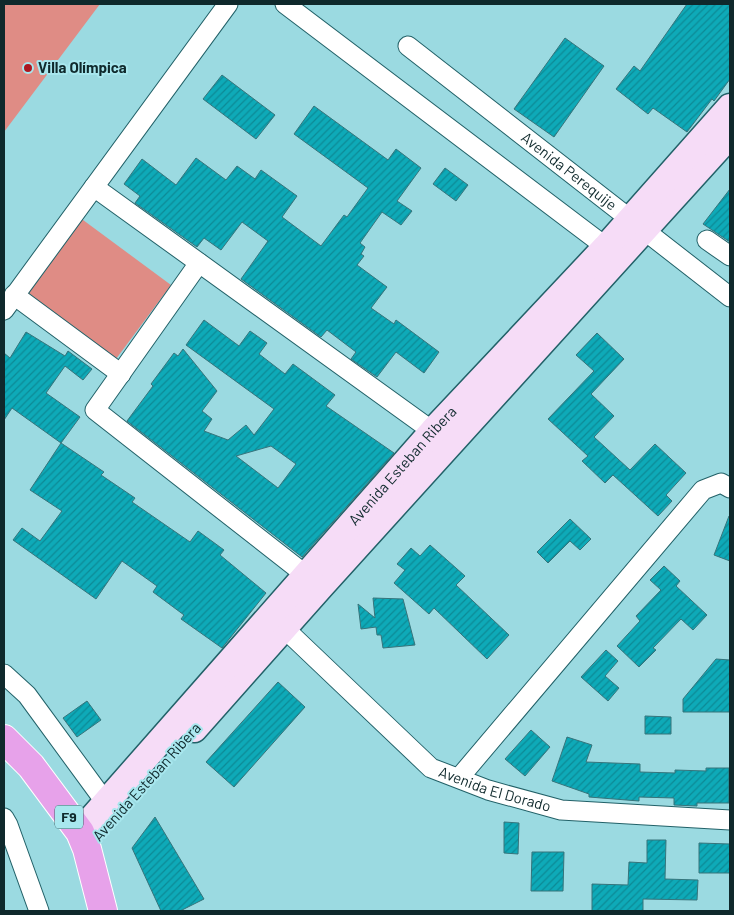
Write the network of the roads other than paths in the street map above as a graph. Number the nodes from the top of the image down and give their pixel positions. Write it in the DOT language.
graph roads {
  1 [pos="228,4"];
  2 [pos="285,4"];
  3 [pos="408,46"];
  4 [pos="730,107"];
  5 [pos="730,136"];
  6 [pos="94,187"];
  7 [pos="638,224"];
  8 [pos="707,240"];
  9 [pos="606,247"];
  10 [pos="730,256"];
  11 [pos="199,263"];
  12 [pos="730,297"];
  13 [pos="9,303"];
  14 [pos="121,374"];
  15 [pos="441,438"];
  16 [pos="730,488"];
  17 [pos="314,581"];
  18 [pos="285,628"];
  19 [pos="4,674"];
  20 [pos="4,739"];
  21 [pos="459,778"];
  22 [pos="106,803"];
  23 [pos="4,818"];
  24 [pos="730,820"];
  25 [pos="84,840"];
  26 [pos="39,911"];
  27 [pos="103,911"];
  1 -- 6 [label="street"];
  2 -- 9 [label="street"];
  3 -- 7 [label="street, Avenida Perequije"];
  4 -- 7 [label="main road, Avenida Esteban Ribera"];
  5 -- 7 [label="main road, Avenida Esteban Ribera"];
  6 -- 11 [label="street"];
  6 -- 13 [label="street"];
  7 -- 9 [label="main road, Avenida Esteban Ribera"];
  7 -- 12 [label="street, Avenida Perequije"];
  7 -- 15 [label="main road, Avenida Esteban Ribera"];
  8 -- 10 [label="street"];
  9 -- 15 [label="main road, Avenida Esteban Ribera"];
  11 -- 14 [label="street"];
  11 -- 15 [label="street"];
  13 -- 14 [label="street"];
  14 -- 17 [label="street"];
  15 -- 17 [label="main road, Avenida Esteban Ribera"];
  16 -- 21 [label="street"];
  17 -- 18 [label="main road, Avenida Esteban Ribera"];
  17 -- 22 [label="main road, Avenida Esteban Ribera"];
  18 -- 21 [label="street, Avenida El Dorado"];
  18 -- 25 [label="main road, Avenida Esteban Ribera"];
  19 -- 22 [label="street"];
  20 -- 25 [label="highway, F9"];
  21 -- 24 [label="street, Avenida El Dorado"];
  22 -- 25 [label="main road, Avenida Esteban Ribera"];
  23 -- 26 [label="street"];
  25 -- 27 [label="highway, F9"];
}
